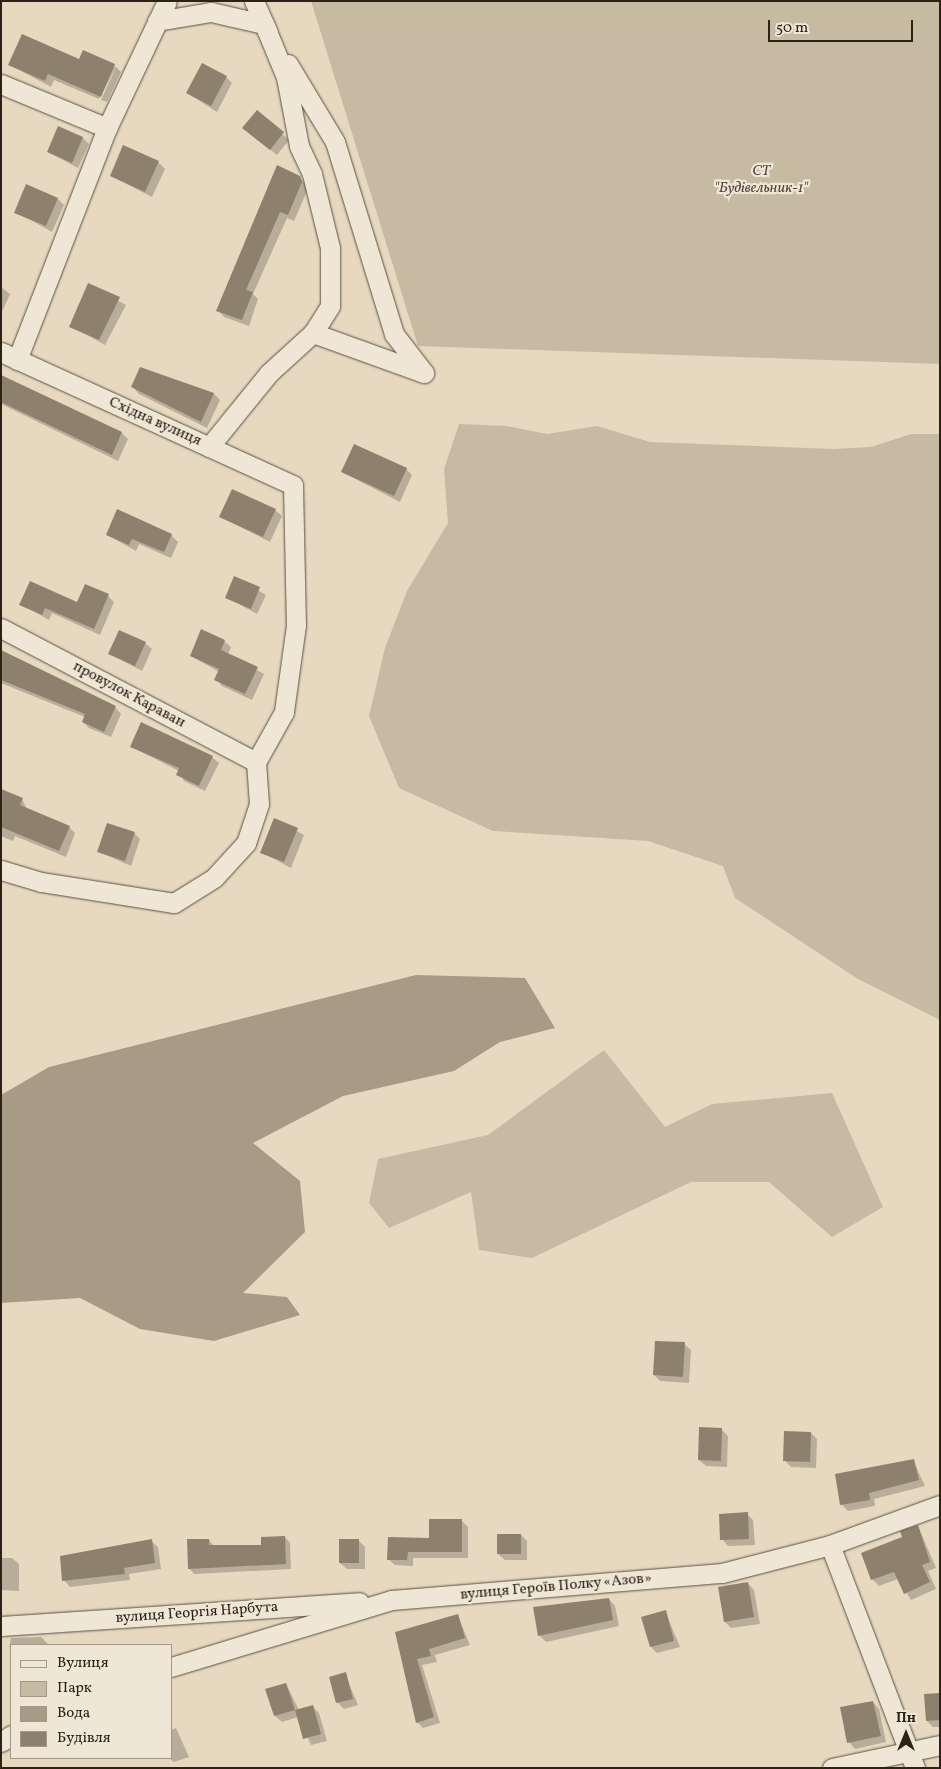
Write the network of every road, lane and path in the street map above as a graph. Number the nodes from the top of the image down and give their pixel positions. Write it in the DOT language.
graph roads {
  1 [pos="166,1"];
  2 [pos="254,1"];
  3 [pos="157,21"];
  4 [pos="264,24"];
  5 [pos="1,84"];
  6 [pos="107,128"];
  7 [pos="313,334"];
  8 [pos="9,356"];
  9 [pos="209,447"];
  10 [pos="1,628"];
  11 [pos="256,762"];
  12 [pos="1,870"];
  13 [pos="940,1505"];
  14 [pos="830,1545"];
  15 [pos="392,1600"];
  16 [pos="1,1626"];
  17 [pos="172,1667"];
  18 [pos="940,1745"];
  19 [pos="909,1750"];
  20 [pos="832,1768"];
  21 [pos="915,1768"];
  1 -- 3 [label="street, Східна вулиця"];
  2 -- 4 [label="street"];
  3 -- 4 [label="street"];
  3 -- 6 [label="street, Східна вулиця"];
  4 -- 7 [label="street"];
  4 -- 7 [label="street"];
  5 -- 6 [label="street"];
  6 -- 8 [label="street, Східна вулиця"];
  7 -- 9 [label="street"];
  8 -- 9 [label="street, Східна вулиця"];
  9 -- 11 [label="street, Східна вулиця"];
  10 -- 11 [label="street, провулок Караван"];
  11 -- 12 [label="street"];
  13 -- 14 [label="street, вулиця Героїв Полку «Азов»"];
  14 -- 15 [label="street, вулиця Героїв Полку «Азов»"];
  14 -- 19 [label="street"];
  15 -- 16 [label="street, вулиця Георгія Нарбута"];
  15 -- 17 [label="street, вулиця Героїв Полку «Азов»"];
  18 -- 19 [label="street"];
  19 -- 20 [label="street"];
  19 -- 21 [label="street"];
}
